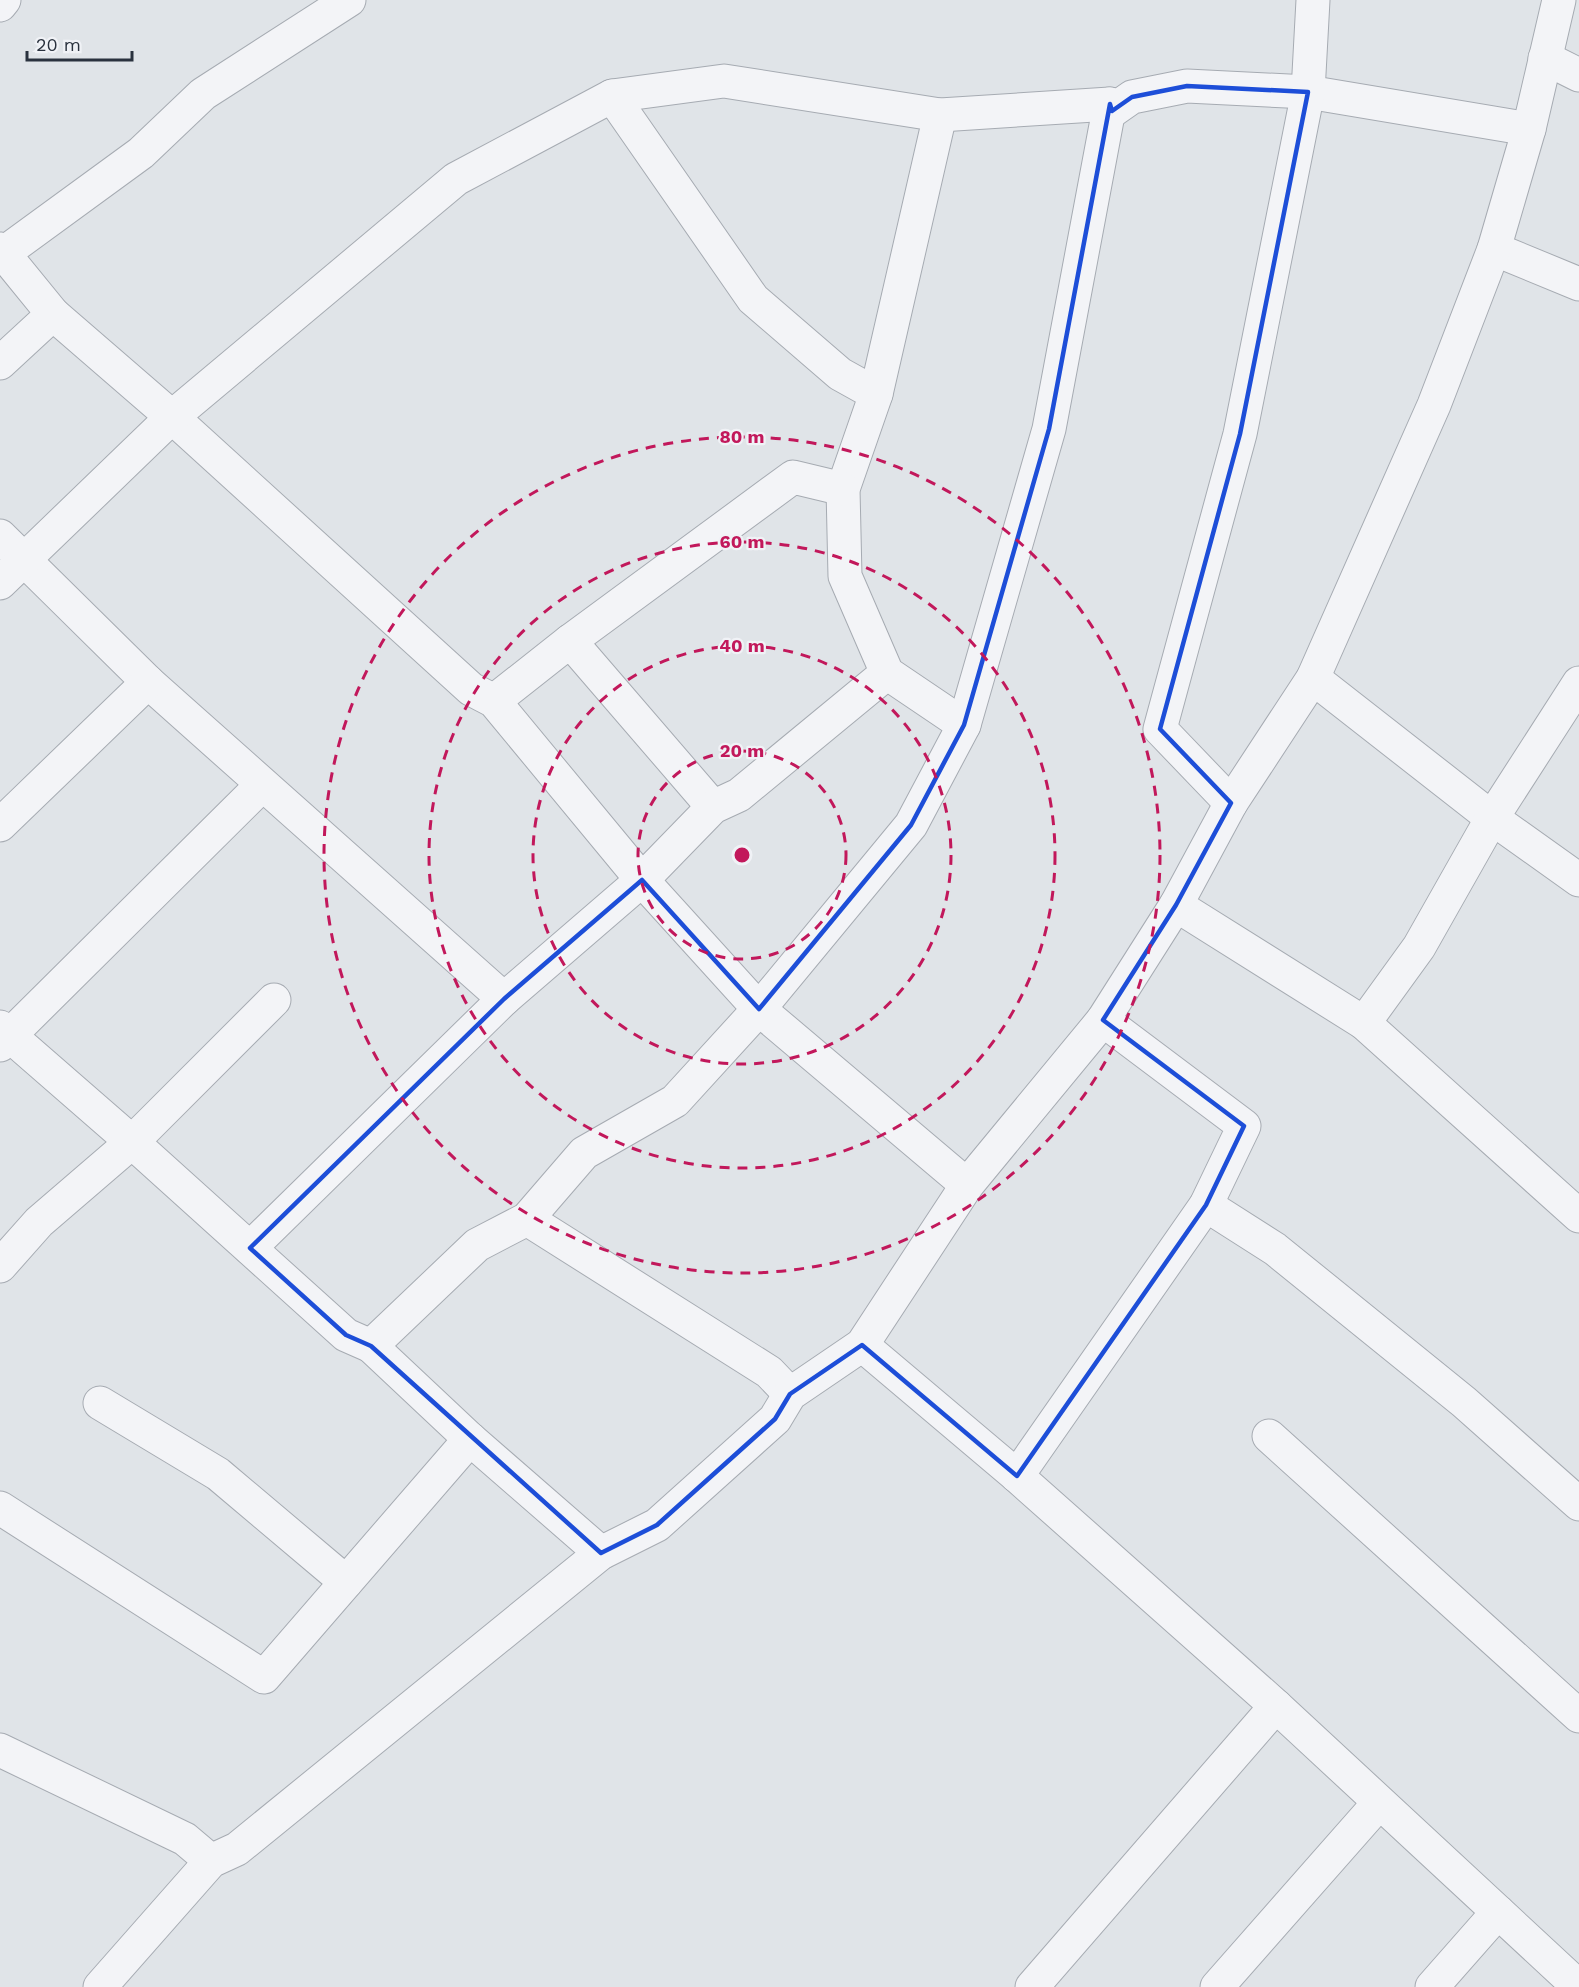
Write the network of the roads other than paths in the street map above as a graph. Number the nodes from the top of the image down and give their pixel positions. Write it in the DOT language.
graph roads {
  1 [pos="4,0"];
  2 [pos="349,0"];
  3 [pos="1313,0"];
  4 [pos="1559,0"];
  5 [pos="0,5"];
  6 [pos="1545,58"];
  7 [pos="1579,75"];
  8 [pos="1308,92"];
  9 [pos="612,96"];
  10 [pos="1110,104"];
  11 [pos="940,115"];
  12 [pos="1529,129"];
  13 [pos="1494,249"];
  14 [pos="2,252"];
  15 [pos="1579,284"];
  16 [pos="53,314"];
  17 [pos="0,363"];
  18 [pos="876,394"];
  19 [pos="172,417"];
  20 [pos="843,489"];
  21 [pos="0,536"];
  22 [pos="25,560"];
  23 [pos="0,583"];
  24 [pos="570,641"];
  25 [pos="887,673"];
  26 [pos="1313,678"];
  27 [pos="148,682"];
  28 [pos="1579,683"];
  29 [pos="494,701"];
  30 [pos="964,725"];
  31 [pos="262,785"];
  32 [pos="1231,803"];
  33 [pos="713,807"];
  34 [pos="1492,818"];
  35 [pos="0,825"];
  36 [pos="642,880"];
  37 [pos="1579,880"];
  38 [pos="1176,905"];
  39 [pos="504,999"];
  40 [pos="274,1000"];
  41 [pos="759,1009"];
  42 [pos="1103,1020"];
  43 [pos="1364,1023"];
  44 [pos="3,1036"];
  45 [pos="132,1142"];
  46 [pos="967,1185"];
  47 [pos="1206,1205"];
  48 [pos="1579,1216"];
  49 [pos="527,1219"];
  50 [pos="250,1248"];
  51 [pos="0,1266"];
  52 [pos="862,1345"];
  53 [pos="371,1346"];
  54 [pos="790,1394"];
  55 [pos="100,1403"];
  56 [pos="1269,1436"];
  57 [pos="470,1439"];
  58 [pos="1017,1476"];
  59 [pos="1579,1504"];
  60 [pos="0,1508"];
  61 [pos="601,1553"];
  62 [pos="346,1582"];
  63 [pos="1276,1706"];
  64 [pos="1579,1716"];
  65 [pos="0,1750"];
  66 [pos="1379,1803"];
  67 [pos="211,1862"];
  68 [pos="1498,1912"];
  69 [pos="1576,1978"];
  70 [pos="112,1983"];
  71 [pos="1032,1987"];
  72 [pos="1217,1987"];
  73 [pos="1432,1987"];
  1 -- 5 [label="street"];
  2 -- 14 [label="street"];
  3 -- 8 [label="street"];
  4 -- 6 [label="street"];
  6 -- 7 [label="street"];
  6 -- 12 [label="street"];
  8 -- 10 [label="street"];
  8 -- 12 [label="street"];
  8 -- 32 [label="street"];
  9 -- 11 [label="street"];
  9 -- 18 [label="street"];
  9 -- 19 [label="street"];
  10 -- 11 [label="street"];
  10 -- 30 [label="street"];
  11 -- 18 [label="street"];
  12 -- 13 [label="street"];
  13 -- 15 [label="street"];
  13 -- 26 [label="street"];
  14 -- 16 [label="street"];
  16 -- 17 [label="street"];
  16 -- 19 [label="street"];
  18 -- 20 [label="street"];
  19 -- 22 [label="street"];
  19 -- 29 [label="street"];
  20 -- 24 [label="street"];
  20 -- 25 [label="street"];
  21 -- 22 [label="street"];
  22 -- 23 [label="street"];
  22 -- 27 [label="street"];
  24 -- 29 [label="street"];
  24 -- 33 [label="street"];
  25 -- 30 [label="street"];
  25 -- 33 [label="street"];
  26 -- 32 [label="street"];
  26 -- 34 [label="street"];
  27 -- 31 [label="street"];
  27 -- 35 [label="street"];
  28 -- 34 [label="street"];
  29 -- 36 [label="street"];
  30 -- 41 [label="street"];
  31 -- 39 [label="street"];
  31 -- 44 [label="street"];
  32 -- 38 [label="street"];
  33 -- 36 [label="street"];
  34 -- 37 [label="street"];
  34 -- 43 [label="street"];
  36 -- 39 [label="street"];
  36 -- 41 [label="street"];
  38 -- 42 [label="street"];
  38 -- 43 [label="street"];
  39 -- 50 [label="street"];
  40 -- 45 [label="street"];
  41 -- 46 [label="street"];
  41 -- 49 [label="street"];
  42 -- 46 [label="street"];
  42 -- 47 [label="street"];
  43 -- 48 [label="street"];
  44 -- 45 [label="street"];
  45 -- 50 [label="street"];
  45 -- 51 [label="street"];
  46 -- 52 [label="street"];
  47 -- 58 [label="street"];
  47 -- 59 [label="street"];
  49 -- 53 [label="street"];
  49 -- 54 [label="street"];
  50 -- 53 [label="street"];
  52 -- 54 [label="street"];
  52 -- 58 [label="street"];
  53 -- 57 [label="street"];
  54 -- 61 [label="street"];
  55 -- 62 [label="street"];
  56 -- 64 [label="street"];
  57 -- 61 [label="street"];
  57 -- 62 [label="street"];
  58 -- 63 [label="street"];
  60 -- 62 [label="street"];
  61 -- 67 [label="street"];
  63 -- 66 [label="street"];
  63 -- 71 [label="street"];
  65 -- 67 [label="street"];
  66 -- 68 [label="street"];
  66 -- 72 [label="street"];
  67 -- 70 [label="street"];
  68 -- 69 [label="street"];
  68 -- 73 [label="street"];
}
